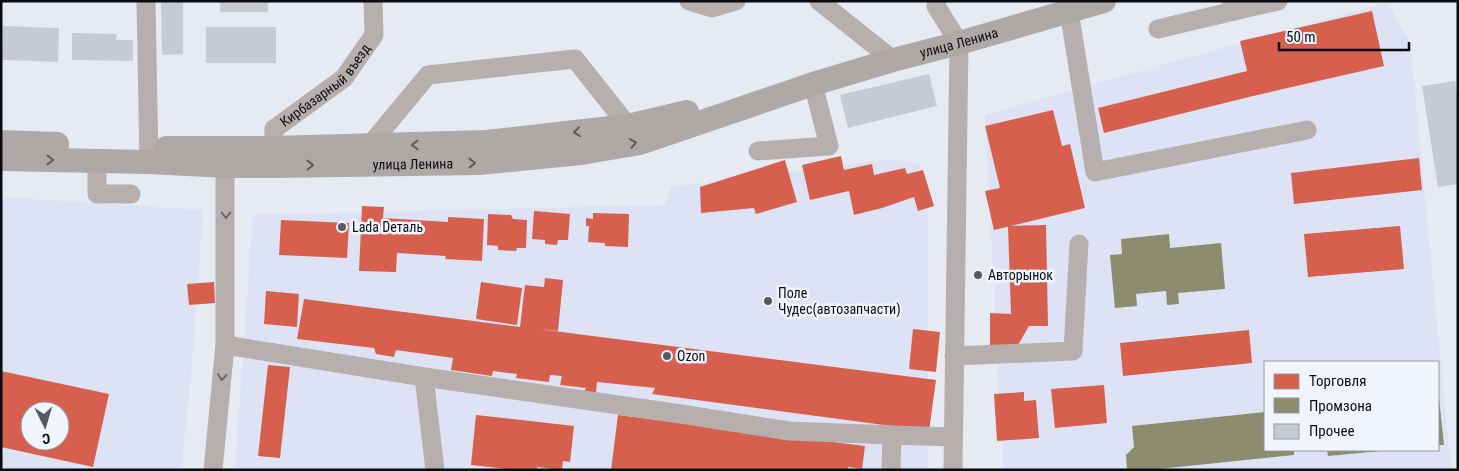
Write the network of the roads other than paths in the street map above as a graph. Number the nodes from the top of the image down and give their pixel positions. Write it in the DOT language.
graph roads {
  1 [pos="146,1"];
  2 [pos="373,1"];
  3 [pos="689,1"];
  4 [pos="736,1"];
  5 [pos="819,1"];
  6 [pos="937,1"];
  7 [pos="1104,1"];
  8 [pos="1278,1"];
  9 [pos="1233,6"];
  10 [pos="1069,11"];
  11 [pos="1158,28"];
  12 [pos="959,43"];
  13 [pos="893,60"];
  14 [pos="813,84"];
  15 [pos="628,126"];
  16 [pos="1307,130"];
  17 [pos="1,142"];
  18 [pos="370,146"];
  19 [pos="758,151"];
  20 [pos="149,155"];
  21 [pos="273,156"];
  22 [pos="225,157"];
  23 [pos="1,159"];
  24 [pos="98,161"];
  25 [pos="131,194"];
  26 [pos="1079,244"];
  27 [pos="226,346"];
  28 [pos="954,356"];
  29 [pos="424,377"];
  30 [pos="892,435"];
  31 [pos="952,437"];
  32 [pos="213,470"];
  33 [pos="435,470"];
  34 [pos="891,470"];
  35 [pos="953,470"];
  1 -- 20 [label="street"];
  2 -- 21 [label="street, Кирбазарный въезд"];
  3 -- 4 [label="street"];
  5 -- 13 [label="street"];
  6 -- 12 [label="street"];
  7 -- 10 [label="main road, улица Ленина"];
  8 -- 9 [label="street"];
  9 -- 11 [label="street"];
  10 -- 12 [label="main road, улица Ленина"];
  10 -- 16 [label="street"];
  12 -- 13 [label="main road, улица Ленина"];
  12 -- 28 [label="street"];
  13 -- 14 [label="main road, улица Ленина"];
  14 -- 15 [label="main road, улица Ленина"];
  14 -- 19 [label="street"];
  21 -- 14 [label="main road, улица Ленина, one-way"];
  15 -- 18 [label="main road, улица Ленина, one-way"];
  15 -- 18 [label="street"];
  17 -- 20 [label="main road, улица Ленина"];
  18 -- 21 [label="main road, улица Ленина"];
  20 -- 22 [label="main road, улица Ленина"];
  20 -- 24 [label="main road, улица Ленина"];
  21 -- 22 [label="main road, улица Ленина"];
  22 -- 27 [label="street, one-way"];
  23 -- 24 [label="main road, улица Ленина, one-way"];
  24 -- 25 [label="street"];
  26 -- 28 [label="street"];
  27 -- 29 [label="street"];
  27 -- 32 [label="street, one-way"];
  28 -- 31 [label="street"];
  29 -- 30 [label="street"];
  29 -- 33 [label="street"];
  30 -- 31 [label="street"];
  30 -- 34 [label="street"];
  31 -- 35 [label="street"];
}
